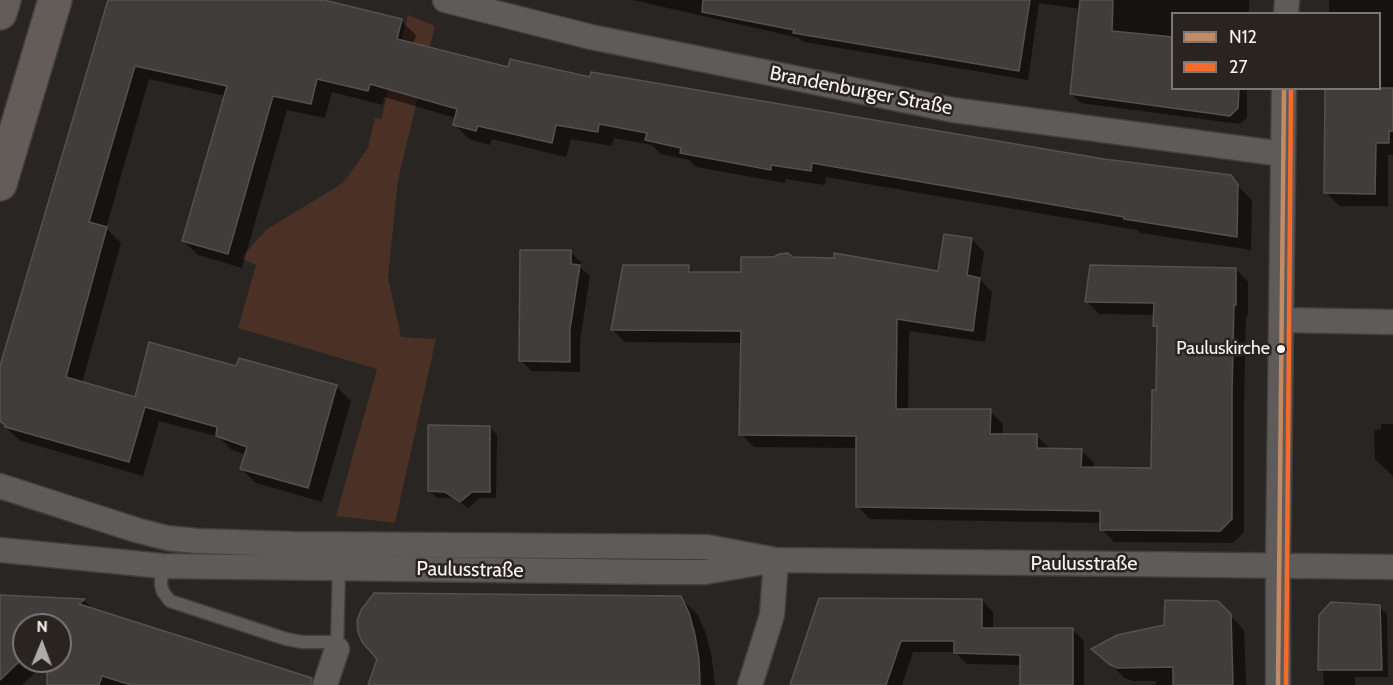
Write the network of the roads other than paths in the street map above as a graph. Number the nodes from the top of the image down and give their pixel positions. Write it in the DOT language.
graph roads {
  1 [pos="4,0"];
  2 [pos="55,0"];
  3 [pos="445,0"];
  4 [pos="0,13"];
  5 [pos="1284,90"];
  6 [pos="1283,154"];
  7 [pos="0,184"];
  8 [pos="1281,320"];
  9 [pos="1393,322"];
  10 [pos="0,486"];
  11 [pos="167,538"];
  12 [pos="0,550"];
  13 [pos="776,560"];
  14 [pos="1278,565"];
  15 [pos="162,566"];
  16 [pos="1393,567"];
  17 [pos="339,568"];
  18 [pos="337,646"];
  19 [pos="325,685"];
  20 [pos="750,685"];
  21 [pos="1278,685"];
  1 -- 4 [label="street"];
  2 -- 7 [label="street"];
  3 -- 6 [label="street, Brandenburger Straße"];
  5 -- 6 [label="street"];
  6 -- 8 [label="street"];
  8 -- 9 [label="street"];
  8 -- 14 [label="street"];
  10 -- 11 [label="street, Paulusstraße"];
  11 -- 13 [label="street, Paulusstraße"];
  11 -- 15 [label="street"];
  12 -- 15 [label="street, Paulusstraße"];
  13 -- 14 [label="street, Paulusstraße"];
  13 -- 17 [label="street, Paulusstraße"];
  13 -- 20 [label="street"];
  14 -- 16 [label="street, Paulusstraße"];
  14 -- 21 [label="street"];
  15 -- 17 [label="street, Paulusstraße"];
  15 -- 18 [label="lane"];
  17 -- 18 [label="lane"];
  18 -- 19 [label="street"];
}
